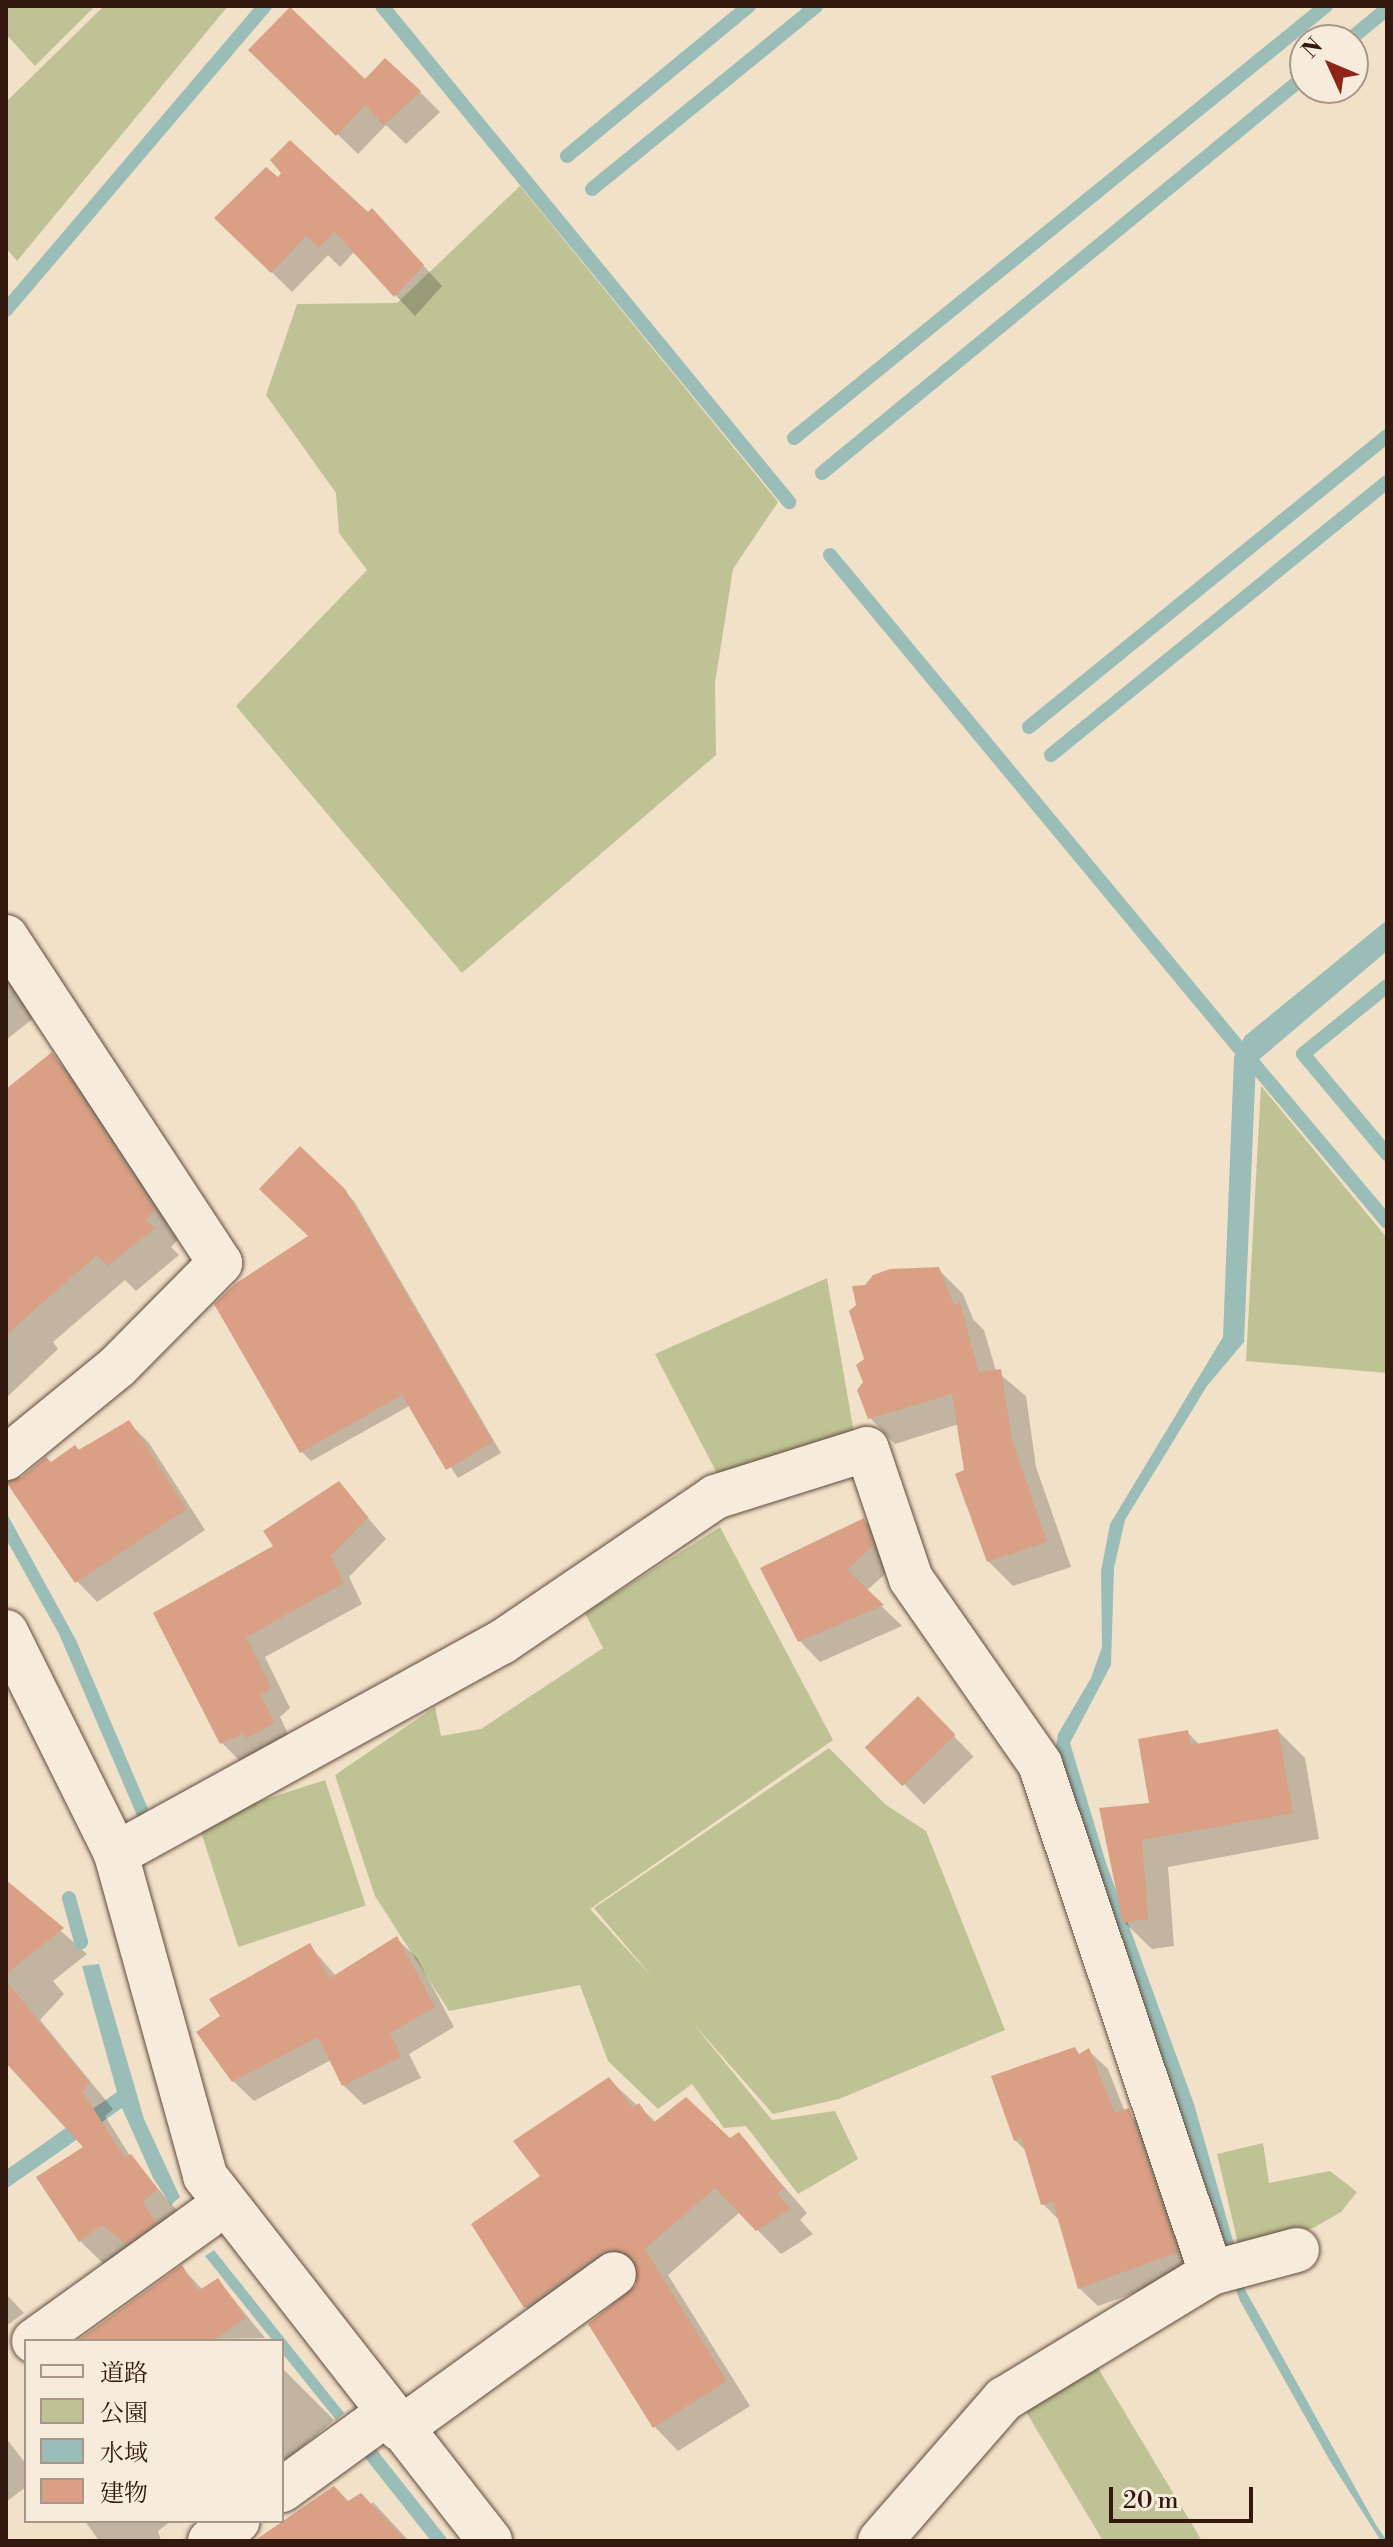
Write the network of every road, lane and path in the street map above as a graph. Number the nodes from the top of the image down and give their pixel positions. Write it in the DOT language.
graph roads {
  1 [pos="6,937"];
  2 [pos="6,1458"];
  3 [pos="10,1650"];
  4 [pos="116,1854"];
  5 [pos="226,2203"];
  6 [pos="1297,2250"];
  7 [pos="1211,2273"];
  8 [pos="614,2274"];
  9 [pos="37,2339"];
  10 [pos="24,2348"];
  11 [pos="6,2361"];
  12 [pos="394,2421"];
  13 [pos="284,2489"];
  14 [pos="235,2523"];
  15 [pos="210,2541"];
  16 [pos="490,2541"];
  17 [pos="880,2541"];
  1 -- 2 [label="street"];
  3 -- 4 [label="street"];
  4 -- 5 [label="street"];
  4 -- 7 [label="street"];
  5 -- 9 [label="street"];
  5 -- 12 [label="street"];
  6 -- 7 [label="street"];
  7 -- 17 [label="street"];
  8 -- 12 [label="street"];
  10 -- 11 [label="street"];
  12 -- 13 [label="street"];
  12 -- 16 [label="street"];
  14 -- 15 [label="street"];
}
